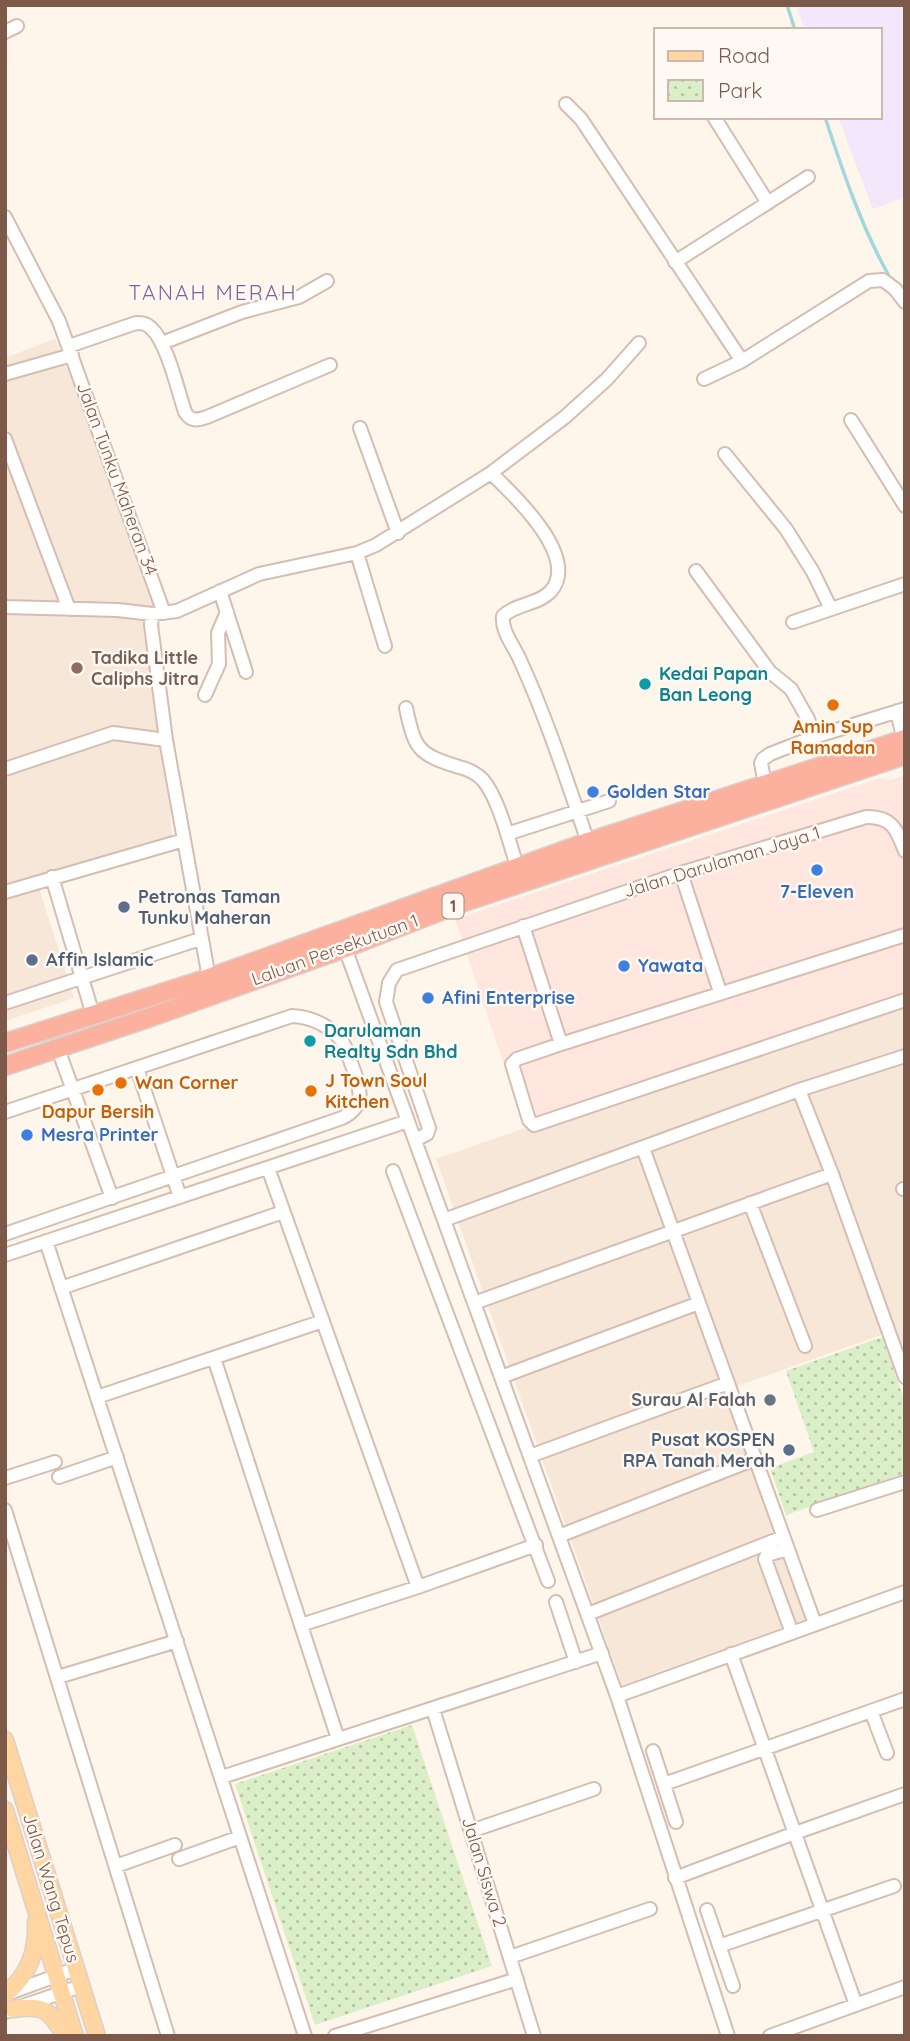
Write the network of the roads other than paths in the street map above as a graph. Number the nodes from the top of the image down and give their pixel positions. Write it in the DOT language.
graph roads {
  1 [pos="566,104"];
  2 [pos="715,119"];
  3 [pos="808,177"];
  4 [pos="768,202"];
  5 [pos="5,217"];
  6 [pos="675,262"];
  7 [pos="327,281"];
  8 [pos="905,302"];
  9 [pos="162,343"];
  10 [pos="639,343"];
  11 [pos="70,351"];
  12 [pos="742,361"];
  13 [pos="330,365"];
  14 [pos="5,374"];
  15 [pos="704,379"];
  16 [pos="851,420"];
  17 [pos="360,429"];
  18 [pos="5,439"];
  19 [pos="726,454"];
  20 [pos="491,473"];
  21 [pos="905,506"];
  22 [pos="398,533"];
  23 [pos="357,553"];
  24 [pos="696,571"];
  25 [pos="905,584"];
  26 [pos="220,591"];
  27 [pos="5,607"];
  28 [pos="69,609"];
  29 [pos="831,609"];
  30 [pos="227,612"];
  31 [pos="158,613"];
  32 [pos="793,622"];
  33 [pos="385,646"];
  34 [pos="246,672"];
  35 [pos="205,695"];
  36 [pos="406,708"];
  37 [pos="901,710"];
  38 [pos="814,737"];
  39 [pos="166,740"];
  40 [pos="904,745"];
  41 [pos="5,769"];
  42 [pos="765,785"];
  43 [pos="609,801"];
  44 [pos="577,811"];
  45 [pos="506,834"];
  46 [pos="184,840"];
  47 [pos="588,842"];
  48 [pos="905,851"];
  49 [pos="517,866"];
  50 [pos="681,873"];
  51 [pos="52,877"];
  52 [pos="5,892"];
  53 [pos="523,926"];
  54 [pos="905,935"];
  55 [pos="201,939"];
  56 [pos="345,948"];
  57 [pos="82,978"];
  58 [pos="209,978"];
  59 [pos="720,992"];
  60 [pos="905,1000"];
  61 [pos="5,1003"];
  62 [pos="93,1015"];
  63 [pos="392,1022"];
  64 [pos="374,1028"];
  65 [pos="5,1043"];
  66 [pos="561,1044"];
  67 [pos="58,1049"];
  68 [pos="905,1056"];
  69 [pos="5,1066"];
  70 [pos="136,1068"];
  71 [pos="73,1089"];
  72 [pos="799,1090"];
  73 [pos="5,1112"];
  74 [pos="408,1121"];
  75 [pos="415,1140"];
  76 [pos="643,1148"];
  77 [pos="268,1168"];
  78 [pos="393,1171"];
  79 [pos="832,1174"];
  80 [pos="173,1177"];
  81 [pos="112,1198"];
  82 [pos="180,1198"];
  83 [pos="750,1203"];
  84 [pos="283,1212"];
  85 [pos="444,1220"];
  86 [pos="673,1230"];
  87 [pos="5,1234"];
  88 [pos="46,1241"];
  89 [pos="5,1255"];
  90 [pos="61,1288"];
  91 [pos="474,1303"];
  92 [pos="699,1303"];
  93 [pos="323,1321"];
  94 [pos="805,1346"];
  95 [pos="214,1358"];
  96 [pos="501,1377"];
  97 [pos="905,1377"];
  98 [pos="728,1383"];
  99 [pos="97,1397"];
  100 [pos="530,1456"];
  101 [pos="117,1458"];
  102 [pos="755,1459"];
  103 [pos="55,1462"];
  104 [pos="59,1477"];
  105 [pos="5,1478"];
  106 [pos="905,1482"];
  107 [pos="5,1510"];
  108 [pos="817,1510"];
  109 [pos="559,1535"];
  110 [pos="785,1543"];
  111 [pos="536,1545"];
  112 [pos="548,1581"];
  113 [pos="418,1587"];
  114 [pos="905,1592"];
  115 [pos="556,1602"];
  116 [pos="587,1614"];
  117 [pos="301,1625"];
  118 [pos="815,1625"];
  119 [pos="792,1633"];
  120 [pos="177,1641"];
  121 [pos="602,1653"];
  122 [pos="731,1654"];
  123 [pos="576,1662"];
  124 [pos="58,1677"];
  125 [pos="617,1696"];
  126 [pos="905,1699"];
  127 [pos="433,1709"];
  128 [pos="871,1711"];
  129 [pos="338,1739"];
  130 [pos="5,1740"];
  131 [pos="765,1749"];
  132 [pos="653,1751"];
  133 [pos="887,1753"];
  134 [pos="222,1777"];
  135 [pos="664,1784"];
  136 [pos="594,1789"];
  137 [pos="905,1794"];
  138 [pos="5,1810"];
  139 [pos="676,1822"];
  140 [pos="471,1831"];
  141 [pos="794,1833"];
  142 [pos="240,1837"];
  143 [pos="174,1845"];
  144 [pos="179,1859"];
  145 [pos="116,1866"];
  146 [pos="675,1878"];
  147 [pos="894,1886"];
  148 [pos="35,1905"];
  149 [pos="650,1909"];
  150 [pos="707,1910"];
  151 [pos="822,1911"];
  152 [pos="719,1946"];
  153 [pos="510,1957"];
  154 [pos="75,1969"];
  155 [pos="57,1975"];
  156 [pos="517,1979"];
  157 [pos="81,1986"];
  158 [pos="733,1986"];
  159 [pos="905,1987"];
  160 [pos="62,1993"];
  161 [pos="6,1994"];
  162 [pos="856,2005"];
  163 [pos="9,2011"];
  164 [pos="350,2033"];
  165 [pos="65,2036"];
  166 [pos="75,2036"];
  167 [pos="96,2036"];
  168 [pos="168,2036"];
  169 [pos="305,2036"];
  170 [pos="335,2036"];
  171 [pos="534,2036"];
  172 [pos="728,2036"];
  173 [pos="770,2036"];
  1 -- 6 [label="street"];
  2 -- 4 [label="street"];
  3 -- 4 [label="street"];
  4 -- 6 [label="street"];
  5 -- 11 [label="street, Jalan Tunku Maheran 34"];
  6 -- 12 [label="street"];
  7 -- 9 [label="street"];
  8 -- 12 [label="street"];
  9 -- 11 [label="street"];
  9 -- 13 [label="street"];
  10 -- 20 [label="street"];
  11 -- 14 [label="street"];
  11 -- 31 [label="street, Jalan Tunku Maheran 34"];
  12 -- 15 [label="street"];
  16 -- 21 [label="street"];
  17 -- 22 [label="street"];
  18 -- 28 [label="street"];
  19 -- 29 [label="street"];
  20 -- 22 [label="street"];
  20 -- 44 [label="street"];
  22 -- 23 [label="street"];
  23 -- 26 [label="street"];
  23 -- 33 [label="street"];
  24 -- 38 [label="street"];
  25 -- 29 [label="street"];
  26 -- 30 [label="street"];
  26 -- 31 [label="street"];
  27 -- 28 [label="street"];
  28 -- 31 [label="street"];
  29 -- 32 [label="street"];
  30 -- 34 [label="street"];
  30 -- 35 [label="street"];
  31 -- 39 [label="street, Jalan Tunku Maheran 34"];
  36 -- 45 [label="street"];
  37 -- 38 [label="street"];
  37 -- 40 [label="street"];
  38 -- 42 [label="street"];
  39 -- 41 [label="street"];
  39 -- 46 [label="street, Jalan Tunku Maheran 34"];
  40 -- 42 [label="highway, Laluan Persekutuan 1 / 1"];
  40 -- 56 [label="highway, Laluan Persekutuan 1 / 1"];
  42 -- 47 [label="highway, Laluan Persekutuan 1 / 1"];
  43 -- 44 [label="street"];
  44 -- 45 [label="street"];
  44 -- 47 [label="street"];
  45 -- 49 [label="street"];
  46 -- 51 [label="street"];
  46 -- 55 [label="street, Jalan Tunku Maheran 34"];
  47 -- 49 [label="highway, Laluan Persekutuan 1 / 1"];
  48 -- 50 [label="street, Jalan Darulaman Jaya 1"];
  49 -- 58 [label="highway, Laluan Persekutuan 1 / 1"];
  50 -- 53 [label="street, Jalan Darulaman Jaya 1"];
  50 -- 59 [label="street"];
  51 -- 52 [label="street"];
  51 -- 57 [label="street"];
  53 -- 63 [label="street, Jalan Darulaman Jaya 1"];
  53 -- 66 [label="street"];
  54 -- 59 [label="street"];
  55 -- 57 [label="street"];
  55 -- 58 [label="street, Jalan Tunku Maheran 34"];
  56 -- 64 [label="street"];
  56 -- 67 [label="highway, Laluan Persekutuan 1 / 1"];
  57 -- 61 [label="street"];
  57 -- 62 [label="street"];
  58 -- 62 [label="highway, Laluan Persekutuan 1 / 1"];
  59 -- 66 [label="street"];
  60 -- 66 [label="street"];
  62 -- 65 [label="highway, Laluan Persekutuan 1 / 1"];
  63 -- 64 [label="street"];
  63 -- 75 [label="street"];
  64 -- 74 [label="street"];
  67 -- 69 [label="highway, Laluan Persekutuan 1 / 1"];
  67 -- 71 [label="street"];
  68 -- 72 [label="street"];
  70 -- 71 [label="street"];
  70 -- 80 [label="street"];
  70 -- 80 [label="street"];
  71 -- 73 [label="street"];
  71 -- 81 [label="street"];
  72 -- 76 [label="street"];
  72 -- 79 [label="street"];
  74 -- 75 [label="street"];
  74 -- 77 [label="street"];
  75 -- 85 [label="street"];
  76 -- 85 [label="street"];
  76 -- 86 [label="street"];
  77 -- 82 [label="street"];
  77 -- 84 [label="street"];
  78 -- 111 [label="street"];
  79 -- 83 [label="street"];
  79 -- 97 [label="street"];
  80 -- 81 [label="street"];
  80 -- 82 [label="street"];
  81 -- 87 [label="street"];
  82 -- 88 [label="street"];
  83 -- 86 [label="street"];
  83 -- 94 [label="street"];
  84 -- 90 [label="street"];
  84 -- 93 [label="street"];
  85 -- 91 [label="street"];
  86 -- 91 [label="street"];
  86 -- 92 [label="street"];
  88 -- 89 [label="street"];
  88 -- 90 [label="street"];
  90 -- 99 [label="street"];
  91 -- 96 [label="street"];
  92 -- 96 [label="street"];
  92 -- 98 [label="street"];
  93 -- 95 [label="street"];
  93 -- 113 [label="street"];
  95 -- 99 [label="street"];
  95 -- 117 [label="street"];
  96 -- 100 [label="street"];
  98 -- 100 [label="street"];
  98 -- 102 [label="street"];
  99 -- 101 [label="street"];
  100 -- 109 [label="street"];
  101 -- 104 [label="street"];
  101 -- 120 [label="street"];
  102 -- 109 [label="street"];
  102 -- 110 [label="street"];
  103 -- 105 [label="street"];
  106 -- 108 [label="street"];
  107 -- 124 [label="street"];
  109 -- 116 [label="street"];
  110 -- 116 [label="street"];
  110 -- 118 [label="street"];
  110 -- 119 [label="street"];
  111 -- 112 [label="street"];
  111 -- 113 [label="street"];
  113 -- 117 [label="street"];
  114 -- 118 [label="street"];
  115 -- 123 [label="street"];
  116 -- 121 [label="street"];
  117 -- 129 [label="street"];
  118 -- 119 [label="street"];
  119 -- 122 [label="street"];
  120 -- 124 [label="street"];
  120 -- 134 [label="street"];
  121 -- 123 [label="street"];
  121 -- 125 [label="street"];
  122 -- 125 [label="street"];
  122 -- 131 [label="street"];
  123 -- 127 [label="street"];
  124 -- 145 [label="street"];
  125 -- 146 [label="street"];
  126 -- 128 [label="street"];
  127 -- 129 [label="street"];
  127 -- 140 [label="street, Jalan Siswa 2"];
  128 -- 131 [label="street"];
  128 -- 133 [label="street"];
  129 -- 134 [label="street"];
  130 -- 154 [label="main road, Jalan Wang Tepus"];
  131 -- 135 [label="street"];
  131 -- 141 [label="street"];
  132 -- 135 [label="street"];
  134 -- 142 [label="street"];
  135 -- 139 [label="street"];
  136 -- 140 [label="street"];
  137 -- 141 [label="street"];
  138 -- 148 [label="main road, Jalan Wang Tepus"];
  140 -- 153 [label="street, Jalan Siswa 2"];
  141 -- 146 [label="street"];
  141 -- 151 [label="street"];
  142 -- 144 [label="street"];
  142 -- 169 [label="street"];
  143 -- 145 [label="street"];
  145 -- 168 [label="street"];
  146 -- 172 [label="street"];
  147 -- 151 [label="street"];
  148 -- 155 [label="main road, Jalan Wang Tepus"];
  148 -- 161 [label="main road"];
  149 -- 153 [label="street"];
  150 -- 152 [label="street"];
  151 -- 152 [label="street"];
  151 -- 162 [label="street"];
  152 -- 158 [label="street"];
  153 -- 156 [label="street, Jalan Siswa 2"];
  154 -- 155 [label="street"];
  154 -- 157 [label="main road, Jalan Wang Tepus"];
  155 -- 160 [label="main road, Jalan Wang Tepus"];
  155 -- 161 [label="street"];
  156 -- 164 [label="street"];
  156 -- 171 [label="street, Jalan Siswa 2"];
  157 -- 160 [label="street"];
  157 -- 167 [label="main road, Jalan Wang Tepus"];
  159 -- 162 [label="street"];
  160 -- 163 [label="street"];
  160 -- 166 [label="main road, Jalan Wang Tepus"];
  162 -- 173 [label="street"];
  163 -- 165 [label="main road"];
  164 -- 170 [label="street"];
}
